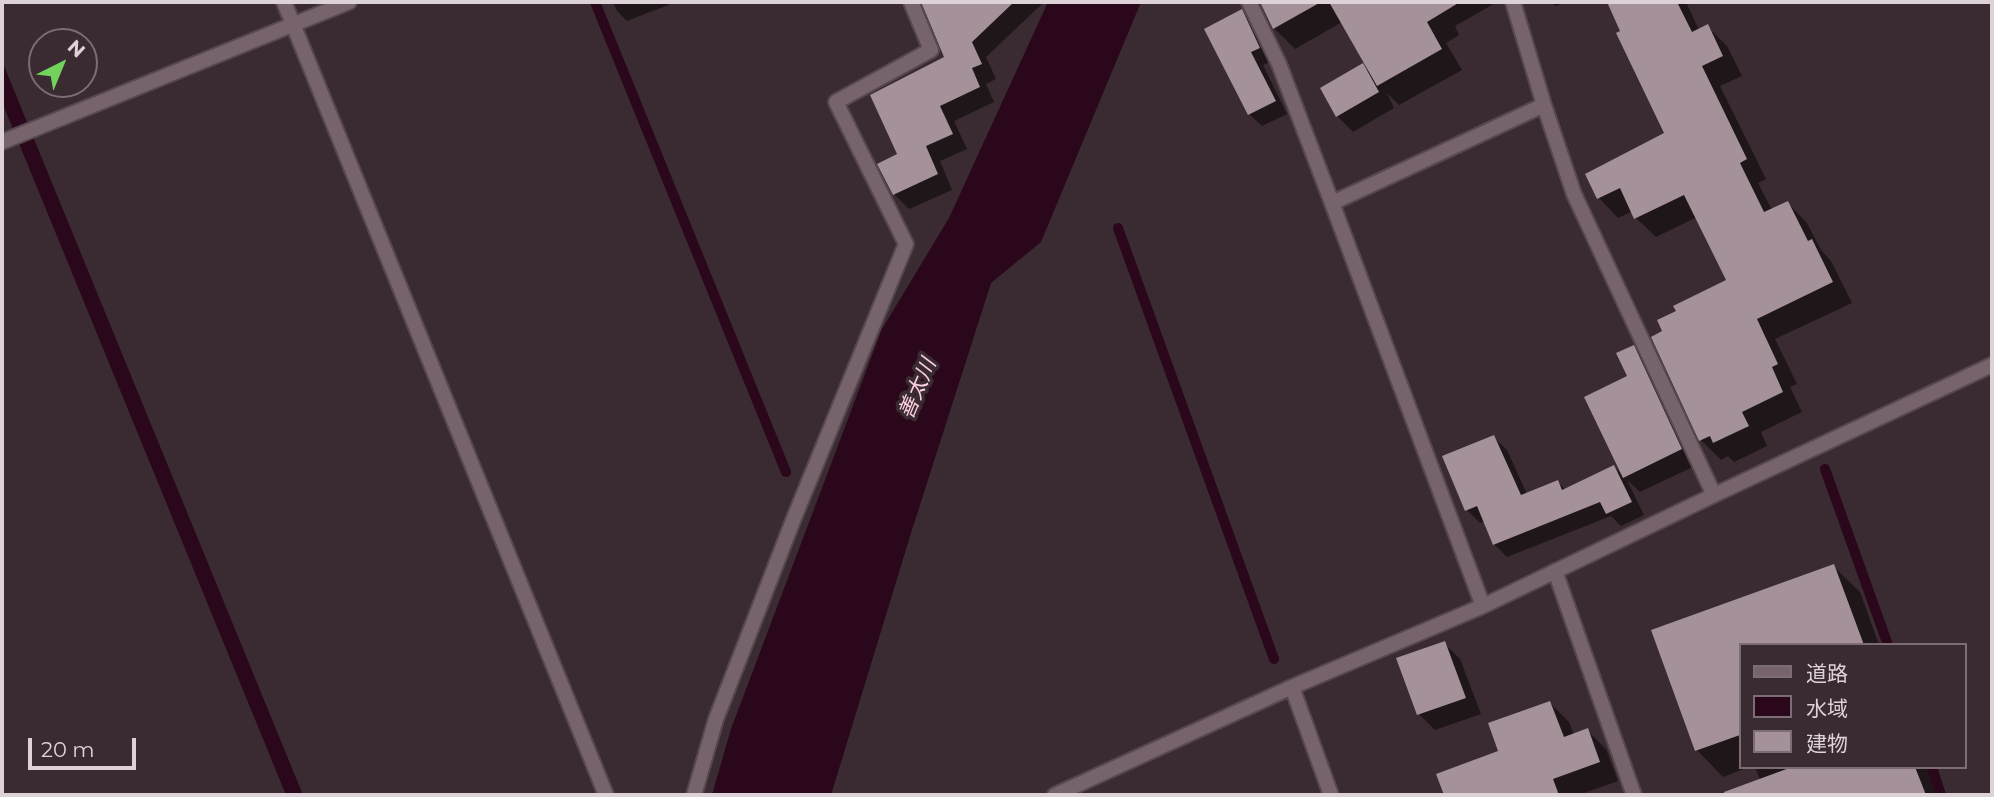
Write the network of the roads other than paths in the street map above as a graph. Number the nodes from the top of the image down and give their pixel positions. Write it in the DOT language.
graph roads {
  1 [pos="284,2"];
  2 [pos="349,2"];
  3 [pos="911,2"];
  4 [pos="1249,2"];
  5 [pos="1513,2"];
  6 [pos="293,24"];
  7 [pos="1544,106"];
  8 [pos="6,140"];
  9 [pos="1332,203"];
  10 [pos="1992,365"];
  11 [pos="1714,495"];
  12 [pos="1555,571"];
  13 [pos="1483,606"];
  14 [pos="1292,687"];
  15 [pos="606,795"];
  16 [pos="694,795"];
  17 [pos="1055,795"];
  18 [pos="1331,795"];
  19 [pos="1634,795"];
  1 -- 6 [label="street"];
  2 -- 6 [label="street"];
  3 -- 16 [label="street"];
  4 -- 9 [label="street"];
  5 -- 7 [label="street"];
  6 -- 8 [label="street"];
  6 -- 15 [label="street"];
  7 -- 9 [label="street"];
  7 -- 11 [label="street"];
  9 -- 13 [label="street"];
  10 -- 11 [label="street"];
  11 -- 12 [label="street"];
  12 -- 13 [label="street"];
  12 -- 19 [label="street"];
  13 -- 14 [label="street"];
  14 -- 17 [label="street"];
  14 -- 18 [label="street"];
}
